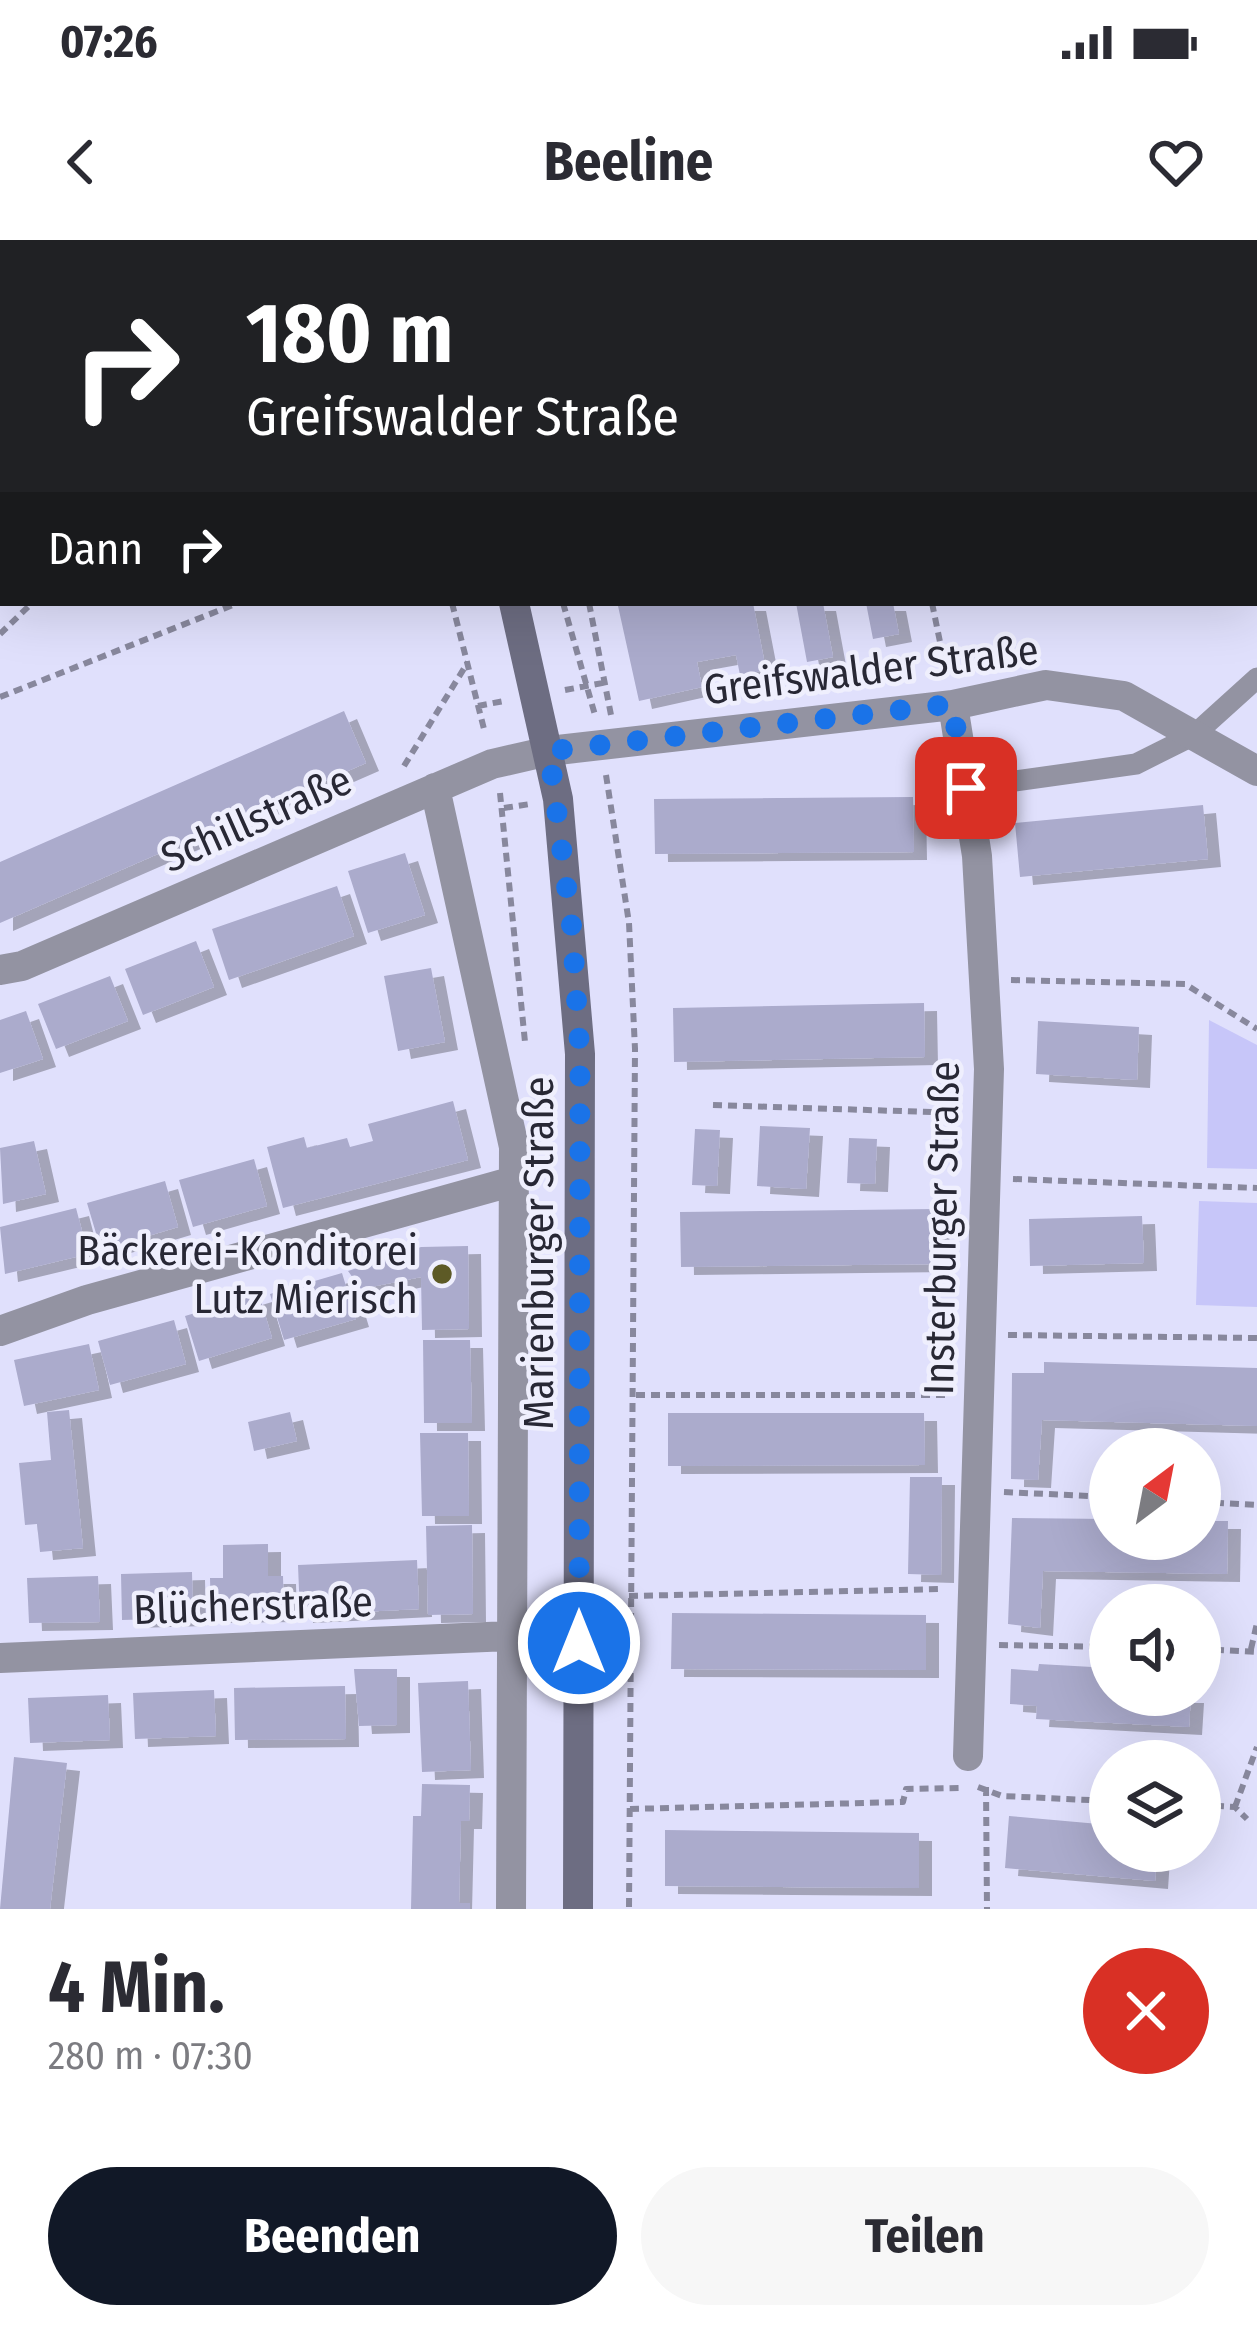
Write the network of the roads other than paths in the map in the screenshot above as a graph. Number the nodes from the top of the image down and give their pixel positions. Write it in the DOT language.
graph roads {
  1 [pos="515,606"];
  2 [pos="1257,678"];
  3 [pos="952,704"];
  4 [pos="1194,734"];
  5 [pos="549,751"];
  6 [pos="1257,770"];
  7 [pos="435,788"];
  8 [pos="966,788"];
  9 [pos="0,970"];
  10 [pos="514,1181"];
  11 [pos="0,1331"];
  12 [pos="510,1636"];
  13 [pos="0,1658"];
  14 [pos="968,1756"];
  15 [pos="511,1909"];
  16 [pos="578,1909"];
  1 -- 5 [label="main road, Marienburger Straße"];
  2 -- 4 [label="lane"];
  3 -- 4 [label="street, Greifswalder Straße"];
  3 -- 5 [label="street, Greifswalder Straße"];
  3 -- 8 [label="street, Insterburger Straße"];
  4 -- 6 [label="street, Greifswalder Straße"];
  4 -- 8 [label="lane"];
  5 -- 7 [label="street, Schillstraße"];
  5 -- 16 [label="main road, Marienburger Straße"];
  7 -- 9 [label="street, Schillstraße"];
  7 -- 10 [label="street, Marienburger Straße"];
  8 -- 14 [label="street, Insterburger Straße"];
  10 -- 11 [label="street"];
  10 -- 12 [label="street, Marienburger Straße"];
  12 -- 13 [label="street, Blücherstraße"];
  12 -- 15 [label="street, Marienburger Straße"];
}
